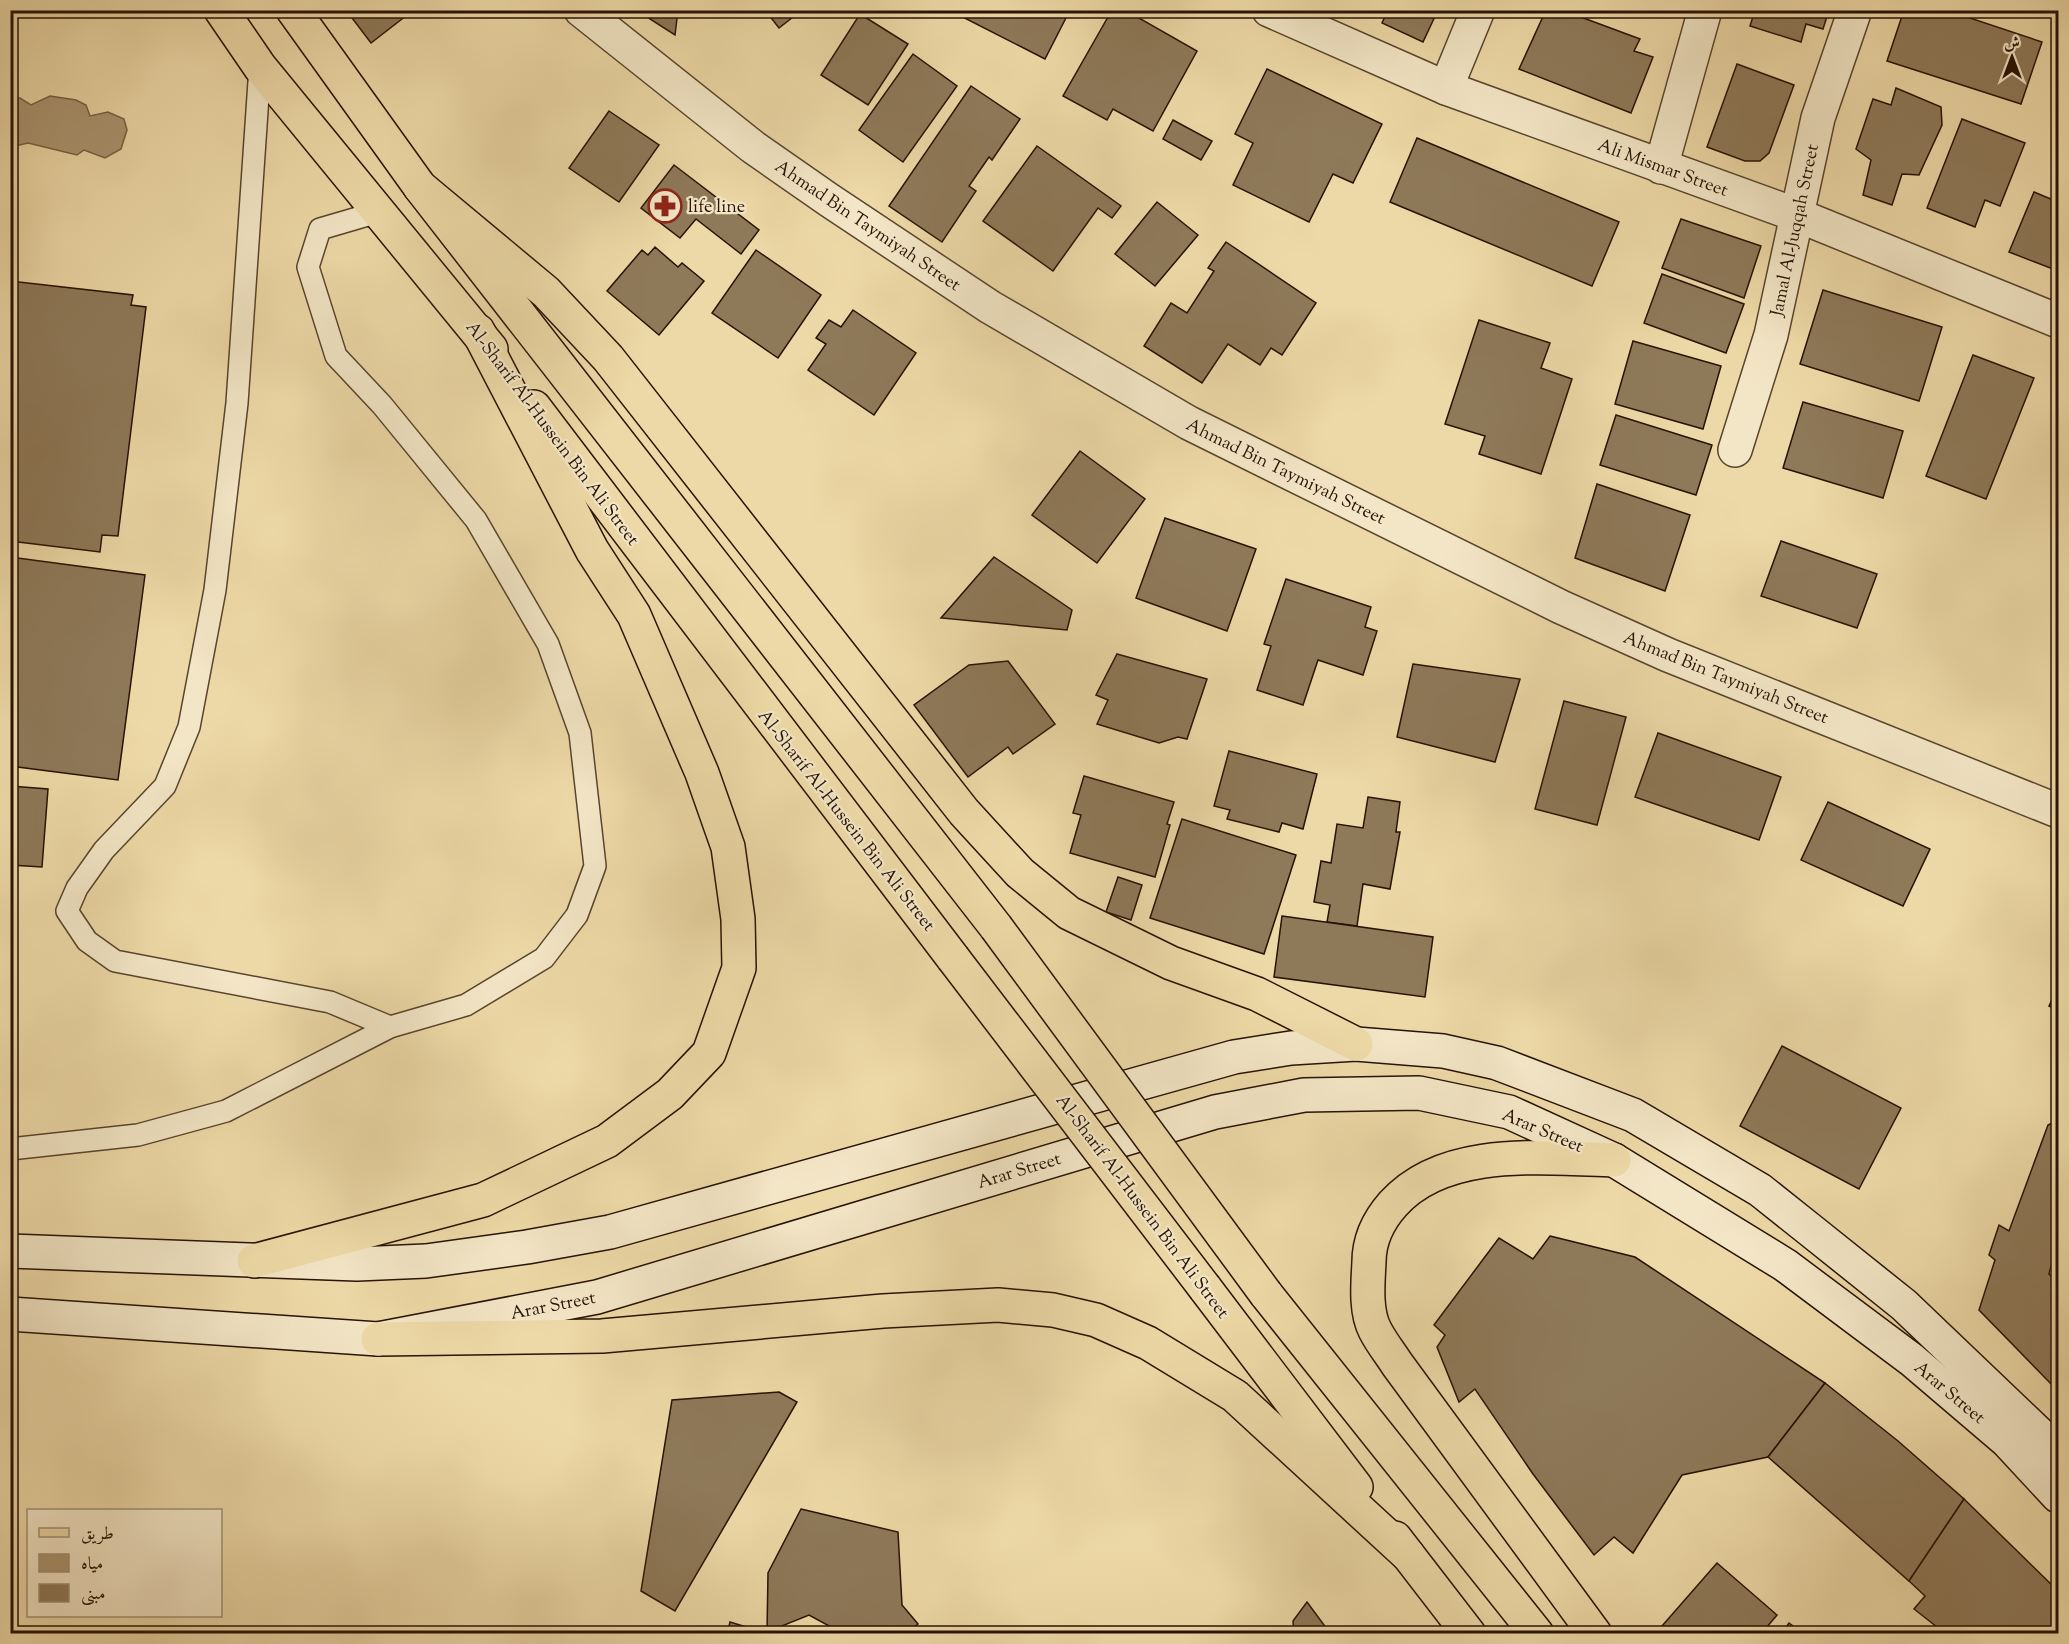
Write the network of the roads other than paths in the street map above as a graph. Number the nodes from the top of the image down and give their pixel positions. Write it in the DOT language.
graph roads {
  1 [pos="221,10"];
  2 [pos="293,10"];
  3 [pos="581,10"];
  4 [pos="1269,10"];
  5 [pos="1478,10"];
  6 [pos="1705,10"];
  7 [pos="1855,10"];
  8 [pos="260,67"];
  9 [pos="1446,88"];
  10 [pos="1662,167"];
  11 [pos="420,187"];
  12 [pos="378,212"];
  13 [pos="1797,215"];
  14 [pos="2058,321"];
  15 [pos="478,331"];
  16 [pos="1736,450"];
  17 [pos="2058,811"];
  18 [pos="390,1028"];
  19 [pos="1356,1044"];
  20 [pos="10,1149"];
  21 [pos="1614,1160"];
  22 [pos="10,1251"];
  23 [pos="254,1261"];
  24 [pos="10,1314"];
  25 [pos="378,1339"];
  26 [pos="2058,1452"];
  27 [pos="2058,1496"];
  28 [pos="1408,1555"];
  29 [pos="1469,1634"];
  30 [pos="1537,1634"];
  31 [pos="1595,1634"];
  1 -- 8 [label="main road, Al-Sharif Al-Hussein Bin Ali Street"];
  2 -- 11 [label="main road"];
  3 -- 17 [label="main road, Ahmad Bin Taymiyah Street"];
  4 -- 9 [label="main road, Ali Mismar Street"];
  5 -- 9 [label="main road"];
  6 -- 10 [label="main road"];
  7 -- 13 [label="main road, Jamal Al-Juqqah Street"];
  8 -- 12 [label="main road, Al-Sharif Al-Hussein Bin Ali Street"];
  8 -- 18 [label="lane"];
  9 -- 10 [label="main road, Ali Mismar Street"];
  10 -- 13 [label="main road, Ali Mismar Street"];
  11 -- 19 [label="main road"];
  11 -- 30 [label="main road, bridge"];
  12 -- 15 [label="main road, Al-Sharif Al-Hussein Bin Ali Street"];
  12 -- 18 [label="lane"];
  13 -- 14 [label="main road, Ali Mismar Street"];
  13 -- 16 [label="main road, Jamal Al-Juqqah Street"];
  15 -- 23 [label="main road"];
  15 -- 28 [label="main road, Al-Sharif Al-Hussein Bin Ali Street, bridge"];
  18 -- 20 [label="lane"];
  19 -- 23 [label="main road, Arar Street"];
  19 -- 26 [label="main road, Arar Street"];
  21 -- 25 [label="main road, Arar Street"];
  21 -- 27 [label="main road, Arar Street"];
  21 -- 31 [label="main road"];
  22 -- 23 [label="main road, Arar Street"];
  24 -- 25 [label="main road, Arar Street"];
  25 -- 28 [label="main road"];
  28 -- 29 [label="main road, Al-Sharif Al-Hussein Bin Ali Street"];
}
